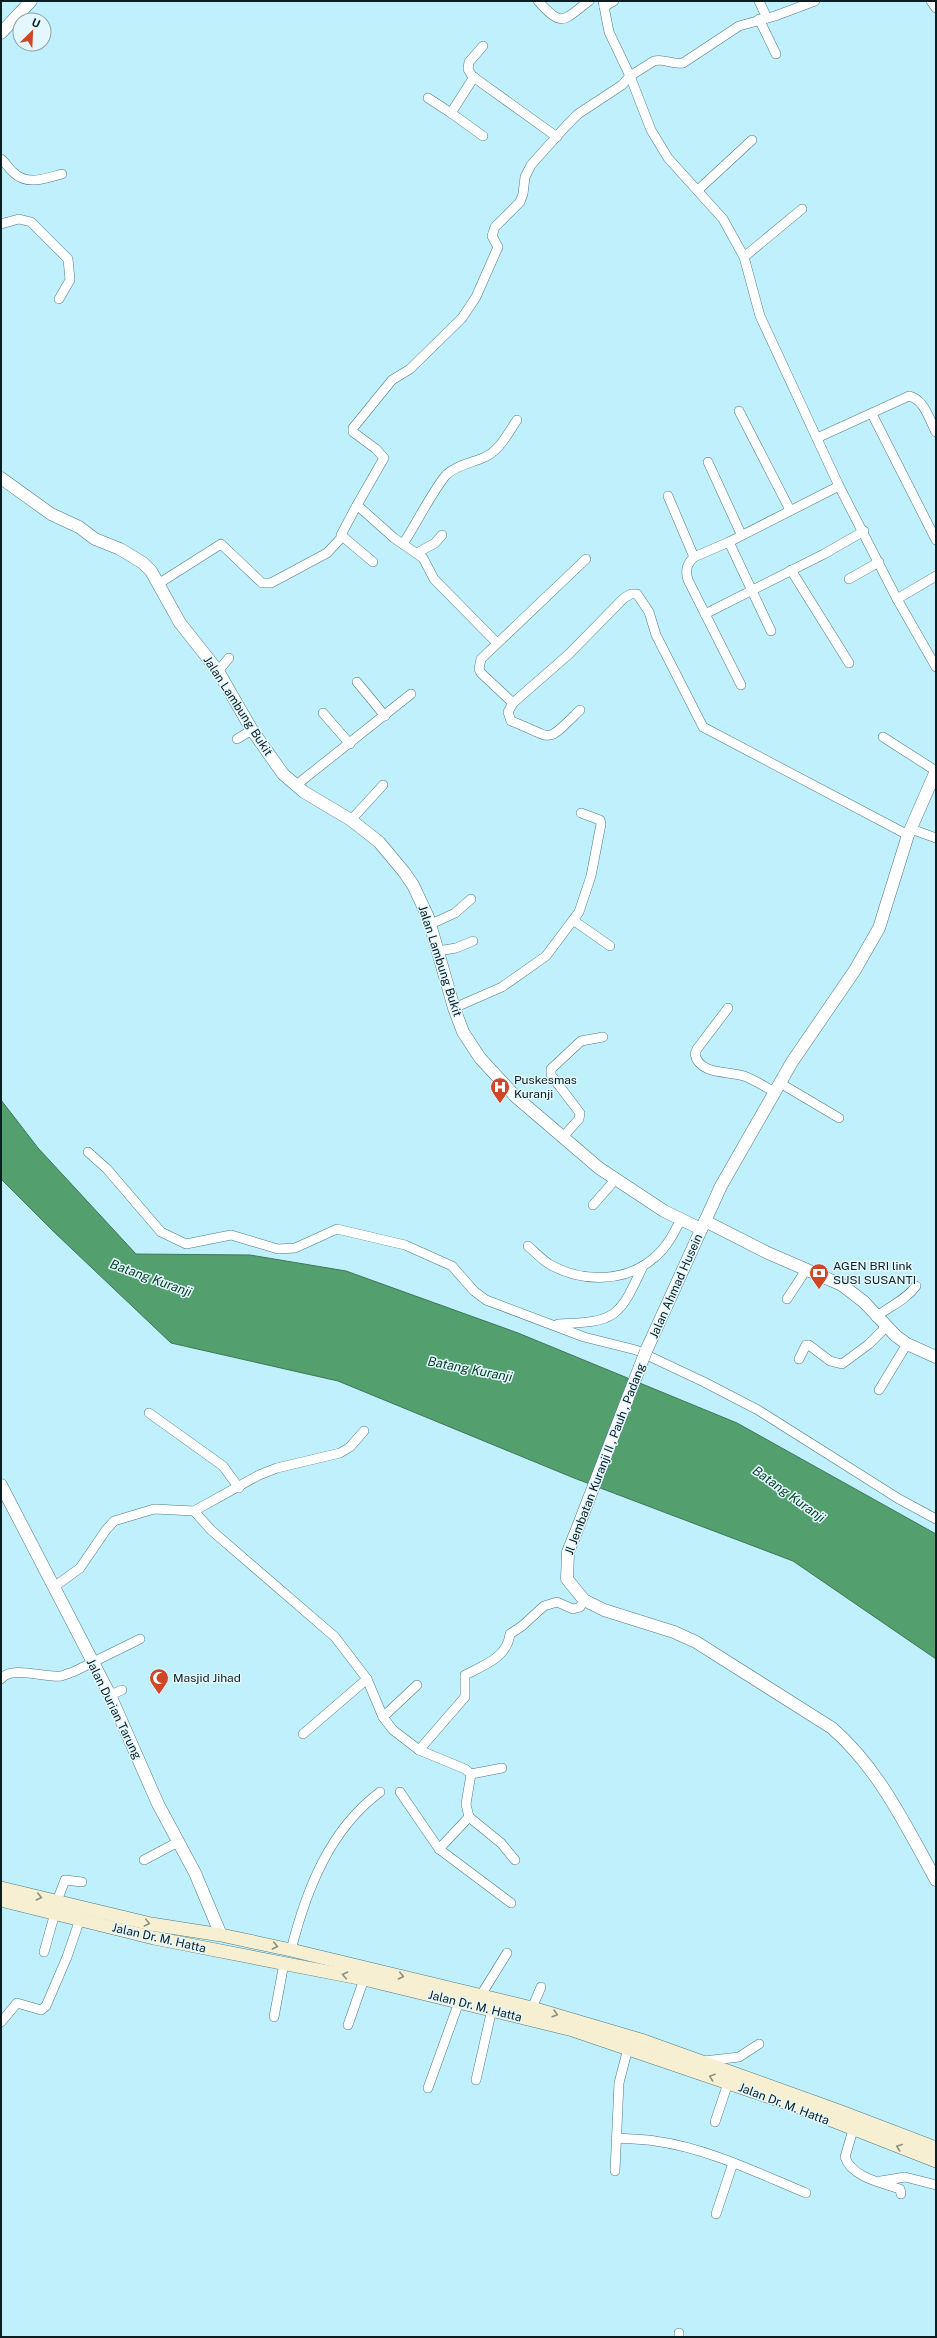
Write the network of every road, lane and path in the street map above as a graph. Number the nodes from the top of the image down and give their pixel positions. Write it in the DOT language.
graph roads {
  1 [pos="30,1"];
  2 [pos="538,1"];
  3 [pos="589,1"];
  4 [pos="614,1"];
  5 [pos="759,1"];
  6 [pos="815,1"];
  7 [pos="930,1"];
  8 [pos="604,4"];
  9 [pos="936,8"];
  10 [pos="763,18"];
  11 [pos="1,33"];
  12 [pos="483,46"];
  13 [pos="776,54"];
  14 [pos="630,76"];
  15 [pos="474,77"];
  16 [pos="428,98"];
  17 [pos="451,113"];
  18 [pos="483,136"];
  19 [pos="556,138"];
  20 [pos="752,140"];
  21 [pos="1,159"];
  22 [pos="62,174"];
  23 [pos="698,190"];
  24 [pos="802,209"];
  25 [pos="1,224"];
  26 [pos="744,257"];
  27 [pos="59,300"];
  28 [pos="740,411"];
  29 [pos="872,414"];
  30 [pos="516,420"];
  31 [pos="936,432"];
  32 [pos="817,438"];
  33 [pos="708,462"];
  34 [pos="1,478"];
  35 [pos="839,486"];
  36 [pos="668,496"];
  37 [pos="357,505"];
  38 [pos="790,510"];
  39 [pos="864,531"];
  40 [pos="741,534"];
  41 [pos="442,535"];
  42 [pos="342,537"];
  43 [pos="936,540"];
  44 [pos="729,542"];
  45 [pos="403,544"];
  46 [pos="417,553"];
  47 [pos="694,557"];
  48 [pos="586,559"];
  49 [pos="373,562"];
  50 [pos="879,562"];
  51 [pos="791,570"];
  52 [pos="936,576"];
  53 [pos="849,579"];
  54 [pos="158,584"];
  55 [pos="752,590"];
  56 [pos="897,600"];
  57 [pos="705,614"];
  58 [pos="771,631"];
  59 [pos="497,643"];
  60 [pos="229,658"];
  61 [pos="849,663"];
  62 [pos="936,667"];
  63 [pos="218,671"];
  64 [pos="358,682"];
  65 [pos="741,685"];
  66 [pos="411,694"];
  67 [pos="513,703"];
  68 [pos="580,710"];
  69 [pos="323,713"];
  70 [pos="385,716"];
  71 [pos="252,730"];
  72 [pos="884,738"];
  73 [pos="237,739"];
  74 [pos="350,744"];
  75 [pos="936,771"];
  76 [pos="383,785"];
  77 [pos="295,786"];
  78 [pos="581,813"];
  79 [pos="351,820"];
  80 [pos="910,832"];
  81 [pos="936,838"];
  82 [pos="470,899"];
  83 [pos="573,920"];
  84 [pos="431,924"];
  85 [pos="473,941"];
  86 [pos="610,946"];
  87 [pos="438,951"];
  88 [pos="454,1008"];
  89 [pos="728,1008"];
  90 [pos="602,1037"];
  91 [pos="778,1088"];
  92 [pos="839,1118"];
  93 [pos="562,1138"];
  94 [pos="88,1152"];
  95 [pos="615,1180"];
  96 [pos="593,1205"];
  97 [pos="681,1219"];
  98 [pos="703,1225"];
  99 [pos="528,1246"];
  100 [pos="643,1266"];
  101 [pos="806,1270"];
  102 [pos="916,1286"];
  103 [pos="787,1299"];
  104 [pos="876,1317"];
  105 [pos="553,1325"];
  106 [pos="886,1327"];
  107 [pos="907,1344"];
  108 [pos="646,1351"];
  109 [pos="936,1357"];
  110 [pos="799,1359"];
  111 [pos="879,1390"];
  112 [pos="149,1413"];
  113 [pos="364,1431"];
  114 [pos="1,1485"];
  115 [pos="239,1488"];
  116 [pos="194,1510"];
  117 [pos="936,1519"];
  118 [pos="54,1587"];
  119 [pos="584,1600"];
  120 [pos="140,1639"];
  121 [pos="91,1662"];
  122 [pos="1,1679"];
  123 [pos="367,1679"];
  124 [pos="417,1685"];
  125 [pos="122,1690"];
  126 [pos="110,1694"];
  127 [pos="383,1717"];
  128 [pos="303,1734"];
  129 [pos="419,1750"];
  130 [pos="502,1768"];
  131 [pos="470,1774"];
  132 [pos="380,1792"];
  133 [pos="400,1792"];
  134 [pos="469,1817"];
  135 [pos="178,1842"];
  136 [pos="439,1849"];
  137 [pos="144,1860"];
  138 [pos="515,1860"];
  139 [pos="936,1880"];
  140 [pos="82,1882"];
  141 [pos="1,1888"];
  142 [pos="1,1900"];
  143 [pos="511,1903"];
  144 [pos="56,1907"];
  145 [pos="80,1919"];
  146 [pos="108,1920"];
  147 [pos="221,1935"];
  148 [pos="292,1950"];
  149 [pos="44,1952"];
  150 [pos="507,1953"];
  151 [pos="284,1963"];
  152 [pos="364,1979"];
  153 [pos="541,1987"];
  154 [pos="481,1995"];
  155 [pos="459,2002"];
  156 [pos="492,2009"];
  157 [pos="529,2011"];
  158 [pos="274,2018"];
  159 [pos="1,2022"];
  160 [pos="348,2025"];
  161 [pos="759,2044"];
  162 [pos="628,2048"];
  163 [pos="701,2061"];
  164 [pos="476,2080"];
  165 [pos="728,2083"];
  166 [pos="428,2088"];
  167 [pos="715,2122"];
  168 [pos="853,2130"];
  169 [pos="616,2138"];
  170 [pos="936,2148"];
  171 [pos="936,2161"];
  172 [pos="733,2163"];
  173 [pos="615,2171"];
  174 [pos="877,2182"];
  175 [pos="936,2185"];
  176 [pos="806,2193"];
  177 [pos="901,2194"];
  178 [pos="716,2214"];
  1 -- 11 [label="street"];
  2 -- 3 [label="street"];
  4 -- 8 [label="street"];
  5 -- 10 [label="street"];
  6 -- 10 [label="street"];
  7 -- 9 [label="street"];
  8 -- 14 [label="street"];
  10 -- 13 [label="street"];
  10 -- 14 [label="street"];
  12 -- 15 [label="street"];
  14 -- 19 [label="street"];
  14 -- 23 [label="street"];
  15 -- 17 [label="street"];
  15 -- 19 [label="street"];
  16 -- 17 [label="street"];
  17 -- 18 [label="street"];
  19 -- 37 [label="street"];
  20 -- 23 [label="street"];
  21 -- 22 [label="street"];
  23 -- 26 [label="street"];
  24 -- 26 [label="street"];
  25 -- 27 [label="street"];
  26 -- 32 [label="street"];
  28 -- 38 [label="street"];
  29 -- 31 [label="street"];
  29 -- 32 [label="street"];
  29 -- 43 [label="street"];
  30 -- 45 [label="street"];
  32 -- 35 [label="street"];
  33 -- 40 [label="street"];
  34 -- 54 [label="street, Jalan Lambung Bukit"];
  35 -- 38 [label="street"];
  35 -- 39 [label="street"];
  36 -- 47 [label="street"];
  37 -- 42 [label="street"];
  37 -- 45 [label="street"];
  38 -- 40 [label="street"];
  39 -- 50 [label="street"];
  39 -- 51 [label="street"];
  40 -- 44 [label="street"];
  41 -- 46 [label="street"];
  42 -- 49 [label="street"];
  42 -- 54 [label="street"];
  44 -- 47 [label="street"];
  44 -- 55 [label="street"];
  45 -- 46 [label="street"];
  46 -- 59 [label="street"];
  47 -- 57 [label="street"];
  48 -- 59 [label="street"];
  50 -- 53 [label="street"];
  50 -- 56 [label="street"];
  51 -- 55 [label="street"];
  51 -- 61 [label="street"];
  52 -- 56 [label="street"];
  54 -- 63 [label="street, Jalan Lambung Bukit"];
  55 -- 57 [label="street"];
  55 -- 58 [label="street"];
  56 -- 62 [label="street"];
  57 -- 65 [label="street"];
  59 -- 67 [label="street"];
  60 -- 63 [label="street"];
  63 -- 71 [label="street, Jalan Lambung Bukit"];
  64 -- 70 [label="street"];
  66 -- 70 [label="street"];
  67 -- 68 [label="street"];
  67 -- 80 [label="street"];
  69 -- 74 [label="street"];
  70 -- 74 [label="street"];
  71 -- 73 [label="street"];
  71 -- 77 [label="street, Jalan Lambung Bukit"];
  72 -- 75 [label="street"];
  74 -- 77 [label="street"];
  75 -- 80 [label="street, Jalan Ahmad Husein"];
  76 -- 79 [label="street"];
  77 -- 79 [label="street, Jalan Lambung Bukit"];
  78 -- 83 [label="street"];
  79 -- 84 [label="street, Jalan Lambung Bukit"];
  80 -- 81 [label="street"];
  80 -- 91 [label="street, Jalan Ahmad Husein"];
  82 -- 84 [label="street"];
  83 -- 86 [label="street"];
  83 -- 88 [label="street"];
  84 -- 87 [label="street, Jalan Lambung Bukit"];
  85 -- 87 [label="street"];
  87 -- 88 [label="street, Jalan Lambung Bukit"];
  88 -- 93 [label="street, Jalan Lambung Bukit"];
  89 -- 91 [label="street"];
  90 -- 93 [label="street"];
  91 -- 92 [label="street"];
  91 -- 98 [label="street, Jalan Ahmad Husein"];
  93 -- 95 [label="street, Jalan Lambung Bukit"];
  94 -- 105 [label="street"];
  95 -- 96 [label="street"];
  95 -- 97 [label="street, Jalan Lambung Bukit"];
  97 -- 98 [label="street, Jalan Lambung Bukit"];
  97 -- 100 [label="street"];
  98 -- 101 [label="street, Jalan Lambung Bukit"];
  98 -- 108 [label="street, Jalan Ahmad Husein"];
  99 -- 100 [label="street"];
  100 -- 105 [label="street"];
  101 -- 103 [label="street"];
  101 -- 104 [label="street, Jalan Lambung Bukit"];
  102 -- 104 [label="street"];
  104 -- 106 [label="street, Jalan Lambung Bukit"];
  105 -- 117 [label="street"];
  106 -- 107 [label="street, Jalan Lambung Bukit"];
  106 -- 110 [label="street"];
  107 -- 109 [label="street, Jalan Lambung Bukit"];
  107 -- 111 [label="street"];
  108 -- 119 [label="street, Jl Jembatan Kuranji II , Pauh , Padang, bridge"];
  112 -- 115 [label="street"];
  113 -- 115 [label="street"];
  114 -- 118 [label="street, Jalan Durian Tarung"];
  115 -- 116 [label="street"];
  116 -- 118 [label="street"];
  116 -- 123 [label="street"];
  118 -- 121 [label="street, Jalan Durian Tarung"];
  119 -- 129 [label="street"];
  119 -- 139 [label="street, Jl Jembatan Kuranji II , Pauh , Padang"];
  120 -- 121 [label="street"];
  121 -- 122 [label="street"];
  121 -- 126 [label="street, Jalan Durian Tarung"];
  123 -- 127 [label="street"];
  123 -- 128 [label="street"];
  124 -- 127 [label="street"];
  125 -- 126 [label="street"];
  126 -- 135 [label="street, Jalan Durian Tarung"];
  127 -- 129 [label="street"];
  129 -- 131 [label="street"];
  130 -- 131 [label="street"];
  131 -- 134 [label="street"];
  132 -- 148 [label="street"];
  133 -- 136 [label="street"];
  134 -- 136 [label="street"];
  134 -- 138 [label="street"];
  135 -- 137 [label="street"];
  135 -- 147 [label="street, Jalan Durian Tarung"];
  136 -- 143 [label="street"];
  140 -- 144 [label="street"];
  141 -- 144 [label="main road, Jalan Dr. M. Hatta, one-way"];
  142 -- 144 [label="main road, Jalan Dr. M. Hatta"];
  144 -- 145 [label="main road, Jalan Dr. M. Hatta"];
  144 -- 146 [label="main road, Jalan Dr. M. Hatta"];
  144 -- 149 [label="street"];
  145 -- 146 [label="main road, Jalan Dr. M. Hatta"];
  145 -- 159 [label="street"];
  146 -- 147 [label="main road, Jalan Dr. M. Hatta, one-way"];
  146 -- 151 [label="main road, Jalan Dr. M. Hatta"];
  147 -- 148 [label="main road, Jalan Dr. M. Hatta, one-way"];
  148 -- 154 [label="main road, Jalan Dr. M. Hatta, one-way"];
  150 -- 154 [label="street"];
  152 -- 151 [label="main road, Jalan Dr. M. Hatta, one-way"];
  151 -- 158 [label="street"];
  152 -- 155 [label="main road, Jalan Dr. M. Hatta"];
  152 -- 160 [label="street"];
  153 -- 157 [label="street"];
  154 -- 157 [label="main road, Jalan Dr. M. Hatta"];
  155 -- 156 [label="main road, Jalan Dr. M. Hatta"];
  155 -- 166 [label="street"];
  156 -- 157 [label="main road, Jalan Dr. M. Hatta"];
  156 -- 164 [label="street"];
  157 -- 162 [label="main road, Jalan Dr. M. Hatta"];
  157 -- 163 [label="main road, Jalan Dr. M. Hatta, one-way"];
  161 -- 163 [label="street"];
  165 -- 162 [label="main road, Jalan Dr. M. Hatta, one-way"];
  162 -- 169 [label="street"];
  163 -- 170 [label="main road, Jalan Dr. M. Hatta"];
  165 -- 167 [label="street"];
  165 -- 168 [label="main road, Jalan Dr. M. Hatta"];
  171 -- 168 [label="main road, Jalan Dr. M. Hatta, one-way"];
  168 -- 174 [label="street"];
  169 -- 172 [label="street"];
  169 -- 173 [label="street"];
  172 -- 176 [label="street"];
  172 -- 178 [label="street"];
  174 -- 175 [label="street"];
  174 -- 177 [label="street"];
}
